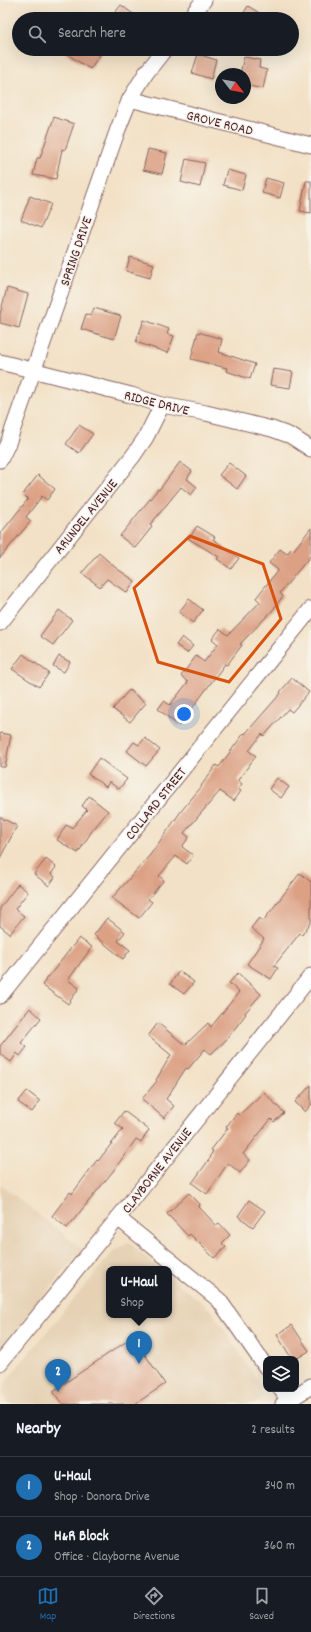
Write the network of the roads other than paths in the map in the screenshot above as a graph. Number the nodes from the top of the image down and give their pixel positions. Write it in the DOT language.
graph roads {
  1 [pos="204,0"];
  2 [pos="195,12"];
  3 [pos="159,56"];
  4 [pos="130,99"];
  5 [pos="311,145"];
  6 [pos="0,362"];
  7 [pos="33,370"];
  8 [pos="162,406"];
  9 [pos="311,449"];
  10 [pos="0,460"];
  11 [pos="311,609"];
  12 [pos="0,623"];
  13 [pos="311,976"];
  14 [pos="0,996"];
  15 [pos="118,1218"];
  16 [pos="0,1362"];
  17 [pos="263,1363"];
  18 [pos="311,1386"];
  19 [pos="286,1399"];
  1 -- 2 [label="street"];
  3 -- 4 [label="street, SPRING DRIVE"];
  4 -- 5 [label="street, GROVE ROAD"];
  4 -- 7 [label="street, SPRING DRIVE"];
  6 -- 7 [label="street, RIDGE DRIVE"];
  7 -- 8 [label="street, RIDGE DRIVE"];
  7 -- 10 [label="street, SPRING DRIVE"];
  8 -- 9 [label="street, RIDGE DRIVE"];
  8 -- 12 [label="street, ARUNDEL AVENUE"];
  11 -- 14 [label="street, COLLARD STREET"];
  13 -- 15 [label="street, CLAYBORNE AVENUE"];
  15 -- 16 [label="street, CLAYBORNE AVENUE"];
  15 -- 17 [label="street"];
  18 -- 19 [label="street"];
}
